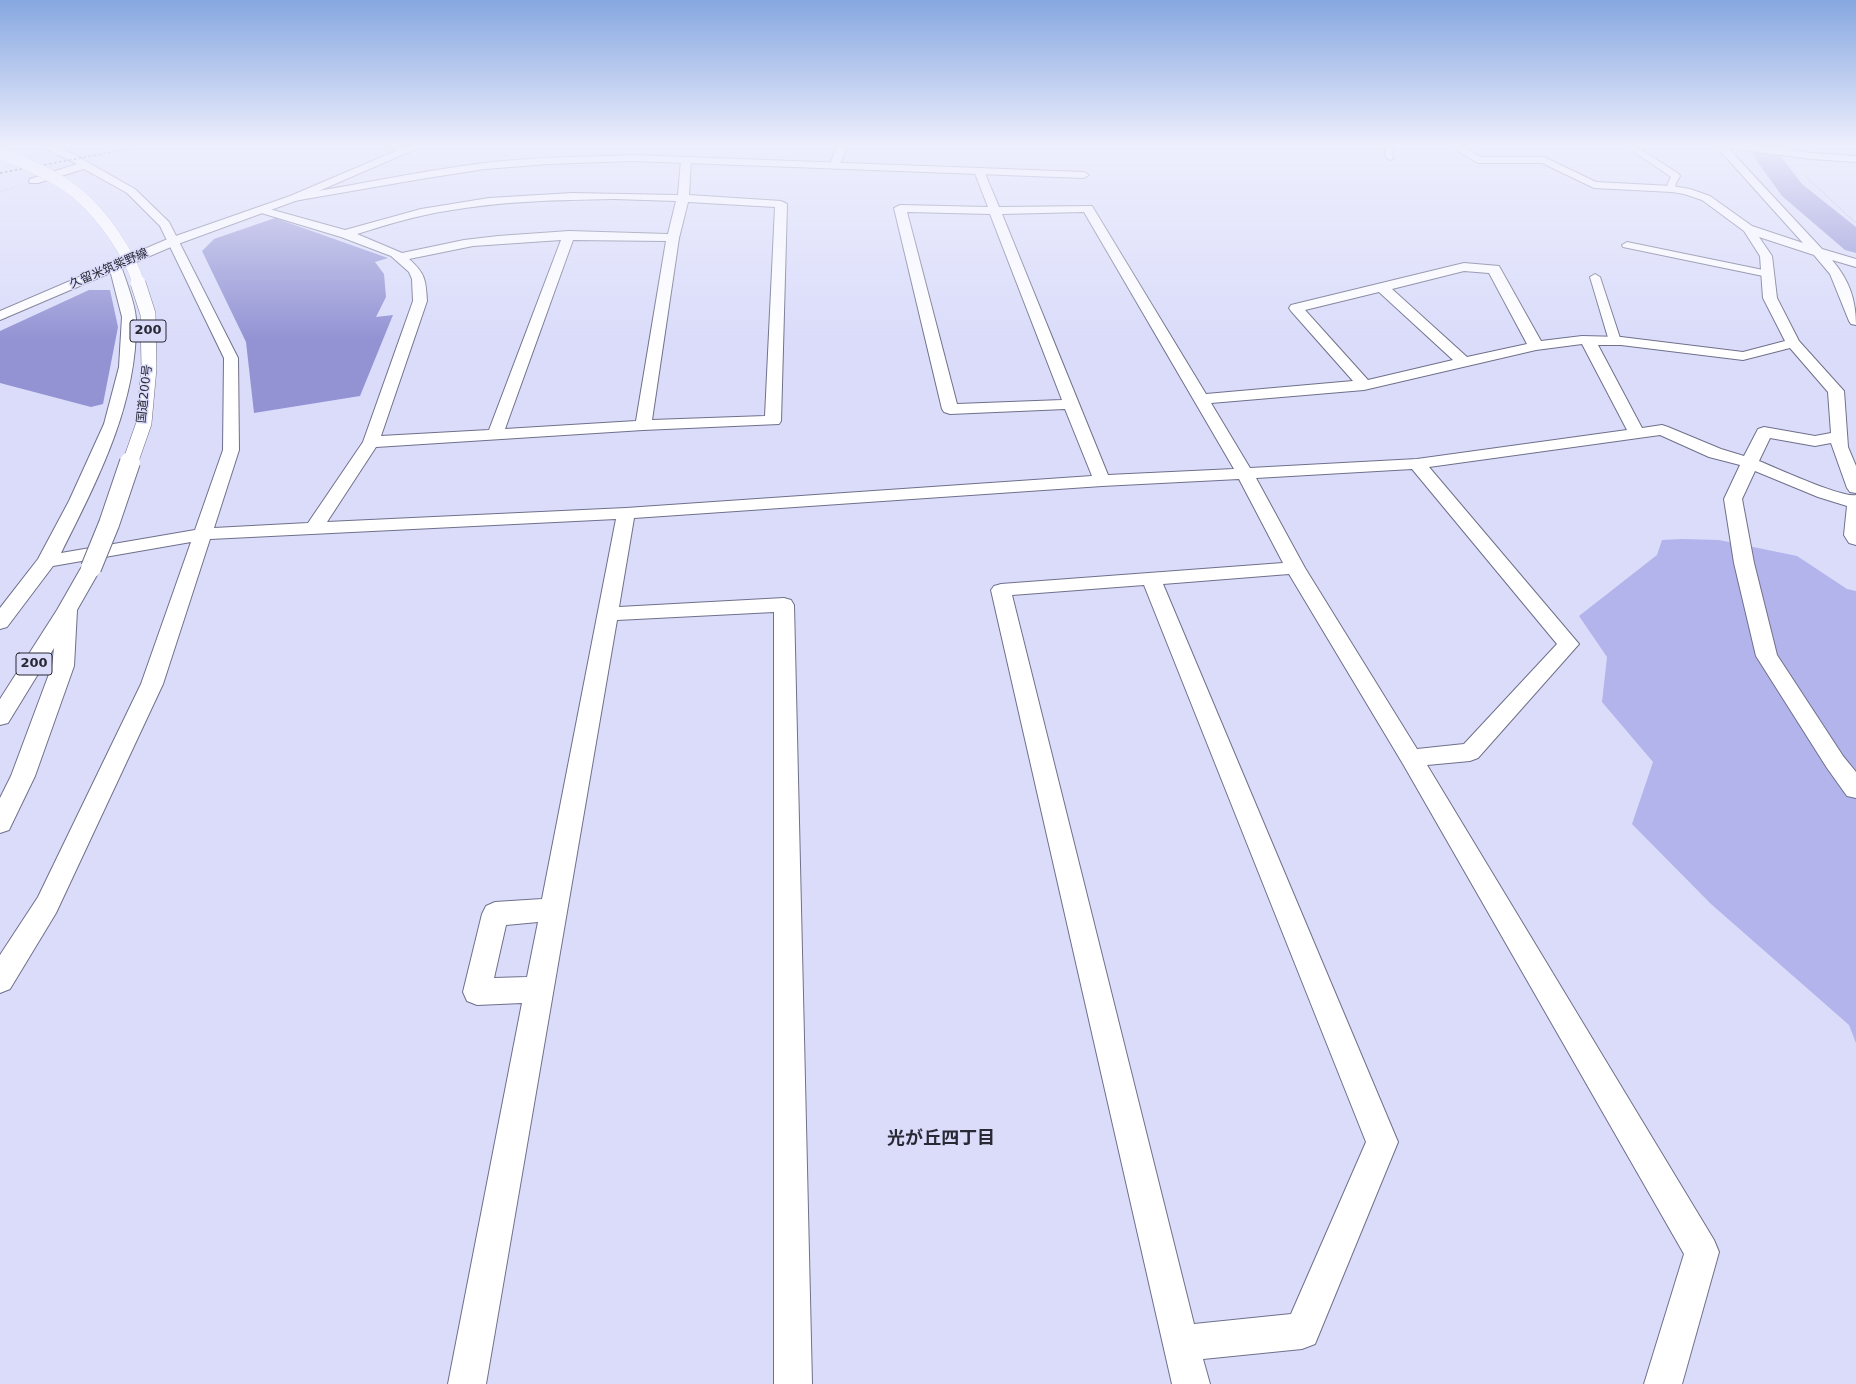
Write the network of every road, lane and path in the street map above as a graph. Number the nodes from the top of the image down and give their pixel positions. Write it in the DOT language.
graph roads {
  1 [pos="92,210"];
  2 [pos="150,210"];
  3 [pos="262,210"];
  4 [pos="433,210"];
  5 [pos="680,210"];
  6 [pos="781,210"];
  7 [pos="900,210"];
  8 [pos="950,210"];
  9 [pos="1039,210"];
  10 [pos="1089,210"];
  11 [pos="1722,210"];
  12 [pos="1779,210"];
  13 [pos="1840,210"];
  14 [pos="995,211"];
  15 [pos="1856,223"];
  16 [pos="1748,229"];
  17 [pos="345,234"];
  18 [pos="569,235"];
  19 [pos="673,238"];
  20 [pos="174,241"];
  21 [pos="1626,245"];
  22 [pos="1818,252"];
  23 [pos="401,257"];
  24 [pos="1856,264"];
  25 [pos="115,266"];
  26 [pos="1768,274"];
  27 [pos="1595,277"];
  28 [pos="1382,288"];
  29 [pos="0,316"];
  30 [pos="1856,321"];
  31 [pos="1588,340"];
  32 [pos="1614,341"];
  33 [pos="1793,343"];
  34 [pos="1536,346"];
  35 [pos="1465,363"];
  36 [pos="1364,385"];
  37 [pos="1202,399"];
  38 [pos="1070,404"];
  39 [pos="643,425"];
  40 [pos="1637,434"];
  41 [pos="495,435"];
  42 [pos="1839,436"];
  43 [pos="371,442"];
  44 [pos="1750,463"];
  45 [pos="1417,464"];
  46 [pos="1246,474"];
  47 [pos="1102,481"];
  48 [pos="1856,488"];
  49 [pos="1856,500"];
  50 [pos="1856,503"];
  51 [pos="626,513"];
  52 [pos="315,527"];
  53 [pos="202,534"];
  54 [pos="1856,539"];
  55 [pos="47,561"];
  56 [pos="1295,568"];
  57 [pos="1151,579"];
  58 [pos="67,610"];
  59 [pos="608,614"];
  60 [pos="0,622"];
  61 [pos="0,717"];
  62 [pos="1411,758"];
  63 [pos="1856,789"];
  64 [pos="0,823"];
  65 [pos="554,909"];
  66 [pos="0,980"];
  67 [pos="540,988"];
  68 [pos="1182,1343"];
  69 [pos="467,1384"];
  70 [pos="793,1384"];
  71 [pos="1191,1384"];
  72 [pos="1663,1384"];
  1 -- 58 [label="main road, 国道200号 / 200, bridge"];
  2 -- 20 [label="main road"];
  3 -- 17 [label="main road"];
  3 -- 20 [label="main road, 久留米筑紫野線"];
  4 -- 17 [label="main road"];
  5 -- 19 [label="main road"];
  6 -- 39 [label="main road"];
  7 -- 38 [label="main road"];
  8 -- 14 [label="main road"];
  9 -- 14 [label="main road"];
  10 -- 37 [label="main road"];
  11 -- 16 [label="main road"];
  12 -- 22 [label="main road"];
  13 -- 15 [label="path"];
  14 -- 38 [label="main road"];
  16 -- 22 [label="main road"];
  16 -- 26 [label="main road"];
  17 -- 23 [label="main road"];
  18 -- 19 [label="main road"];
  18 -- 23 [label="main road"];
  18 -- 41 [label="main road"];
  19 -- 39 [label="main road"];
  20 -- 25 [label="main road, 久留米筑紫野線"];
  20 -- 53 [label="main road"];
  21 -- 26 [label="lane"];
  22 -- 24 [label="main road"];
  22 -- 30 [label="main road"];
  23 -- 43 [label="main road"];
  25 -- 29 [label="main road, 久留米筑紫野線"];
  25 -- 55 [label="main road"];
  26 -- 33 [label="main road"];
  27 -- 32 [label="lane"];
  28 -- 34 [label="main road"];
  28 -- 35 [label="main road"];
  28 -- 36 [label="main road"];
  31 -- 32 [label="main road"];
  31 -- 34 [label="main road"];
  31 -- 40 [label="main road"];
  32 -- 33 [label="main road"];
  33 -- 42 [label="main road"];
  34 -- 35 [label="main road"];
  35 -- 36 [label="main road"];
  36 -- 37 [label="main road"];
  37 -- 46 [label="main road"];
  38 -- 47 [label="main road"];
  39 -- 41 [label="main road"];
  40 -- 44 [label="main road"];
  40 -- 45 [label="main road"];
  41 -- 43 [label="main road"];
  42 -- 44 [label="main road"];
  42 -- 48 [label="main road"];
  43 -- 52 [label="main road"];
  44 -- 50 [label="main road"];
  44 -- 63 [label="main road"];
  45 -- 46 [label="main road"];
  45 -- 62 [label="main road"];
  46 -- 47 [label="main road"];
  46 -- 56 [label="main road"];
  47 -- 51 [label="main road"];
  49 -- 50 [label="main road"];
  50 -- 54 [label="main road"];
  51 -- 52 [label="main road"];
  51 -- 59 [label="main road"];
  52 -- 53 [label="main road"];
  53 -- 55 [label="main road"];
  53 -- 66 [label="main road"];
  55 -- 60 [label="main road"];
  56 -- 57 [label="main road"];
  56 -- 62 [label="main road"];
  57 -- 68 [label="main road"];
  57 -- 68 [label="main road"];
  58 -- 61 [label="main road, 国道200号 / 200"];
  58 -- 64 [label="main road"];
  59 -- 65 [label="main road"];
  59 -- 70 [label="main road"];
  62 -- 72 [label="main road"];
  65 -- 67 [label="main road"];
  65 -- 67 [label="main road"];
  67 -- 69 [label="main road"];
  68 -- 71 [label="main road"];
}
